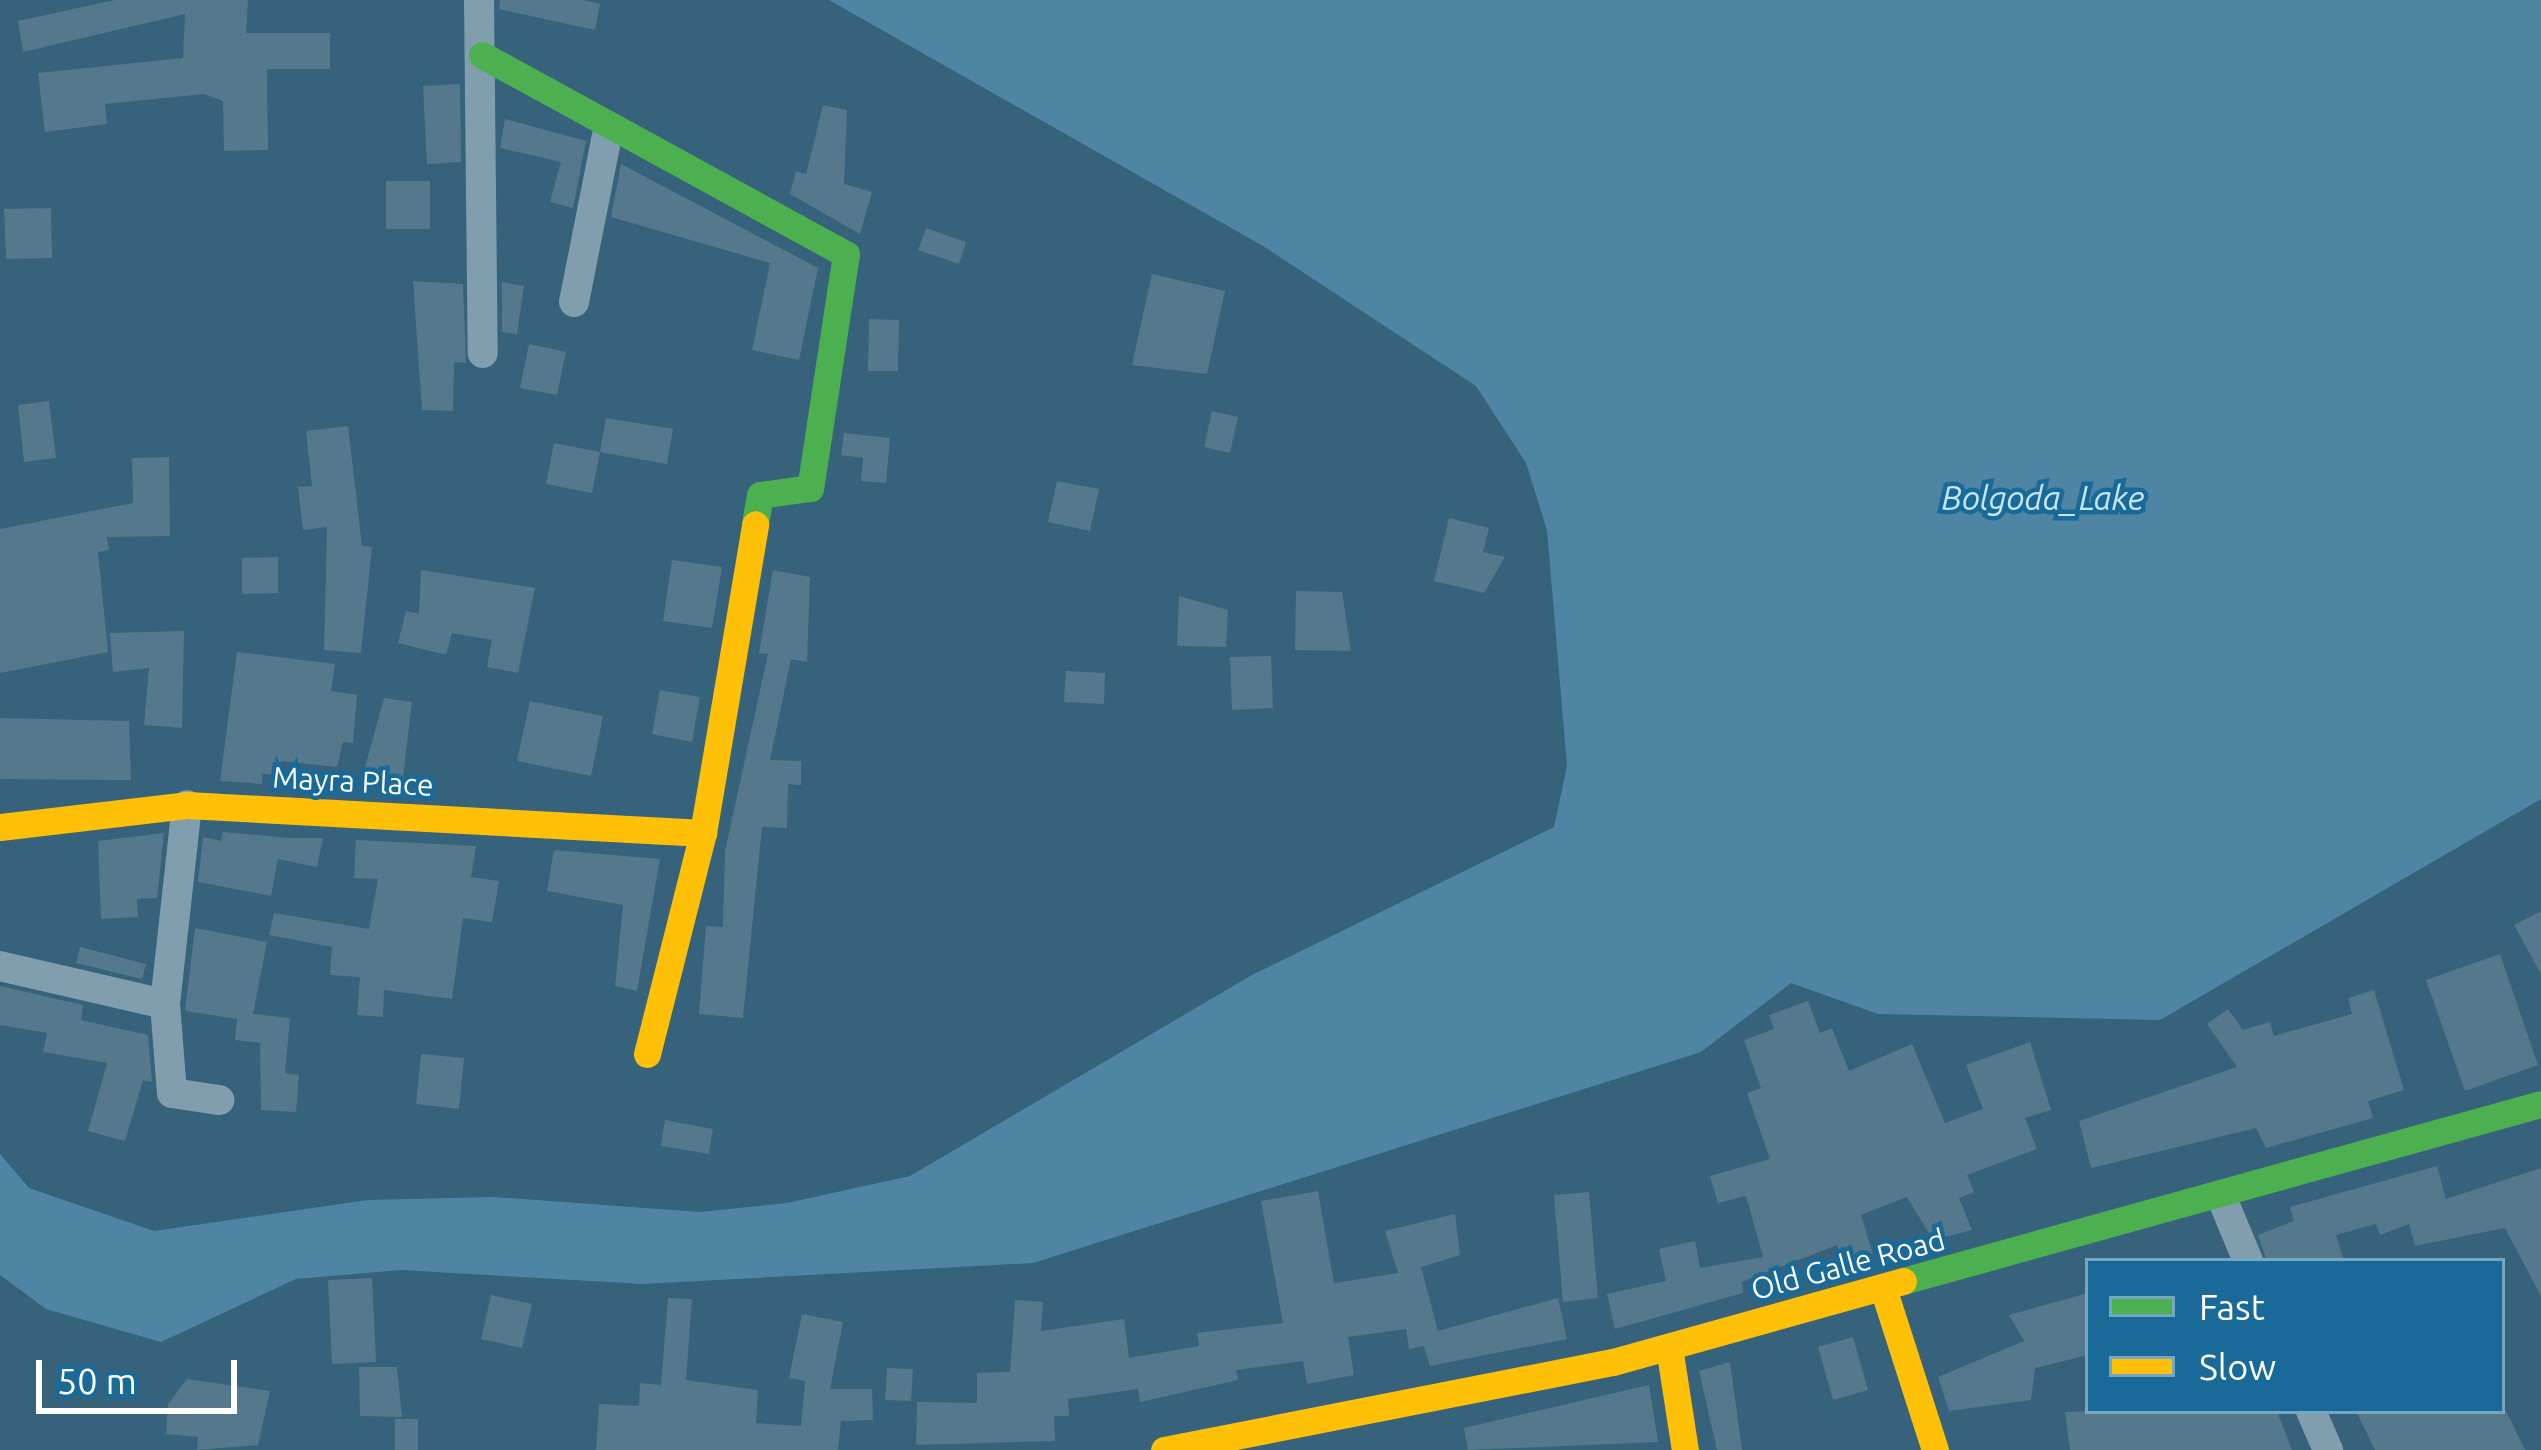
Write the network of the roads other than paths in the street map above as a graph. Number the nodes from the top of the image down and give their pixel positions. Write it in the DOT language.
graph roads {
  1 [pos="479,0"];
  2 [pos="482,55"];
  3 [pos="608,131"];
  4 [pos="574,302"];
  5 [pos="483,353"];
  6 [pos="187,805"];
  7 [pos="0,827"];
  8 [pos="704,832"];
  9 [pos="0,966"];
  10 [pos="165,1004"];
  11 [pos="647,1054"];
  12 [pos="219,1100"];
  13 [pos="2541,1104"];
  14 [pos="2221,1196"];
  15 [pos="2247,1258"];
  16 [pos="1883,1288"];
  17 [pos="1669,1347"];
  18 [pos="2312,1414"];
  19 [pos="1164,1450"];
  20 [pos="1685,1450"];
  21 [pos="1935,1450"];
  22 [pos="2328,1450"];
  1 -- 2 [label="street"];
  2 -- 3 [label="main road"];
  2 -- 5 [label="street"];
  3 -- 4 [label="street"];
  3 -- 8 [label="main road"];
  6 -- 7 [label="main road, Mayra Place"];
  6 -- 8 [label="main road, Mayra Place"];
  6 -- 10 [label="street"];
  8 -- 11 [label="main road"];
  9 -- 10 [label="street"];
  10 -- 12 [label="street"];
  13 -- 14 [label="main road, Old Galle Road"];
  14 -- 15 [label="street"];
  14 -- 16 [label="main road, Old Galle Road"];
  16 -- 17 [label="main road, Old Galle Road"];
  16 -- 21 [label="main road"];
  17 -- 19 [label="main road, Old Galle Road"];
  17 -- 20 [label="main road"];
  18 -- 22 [label="street"];
}
